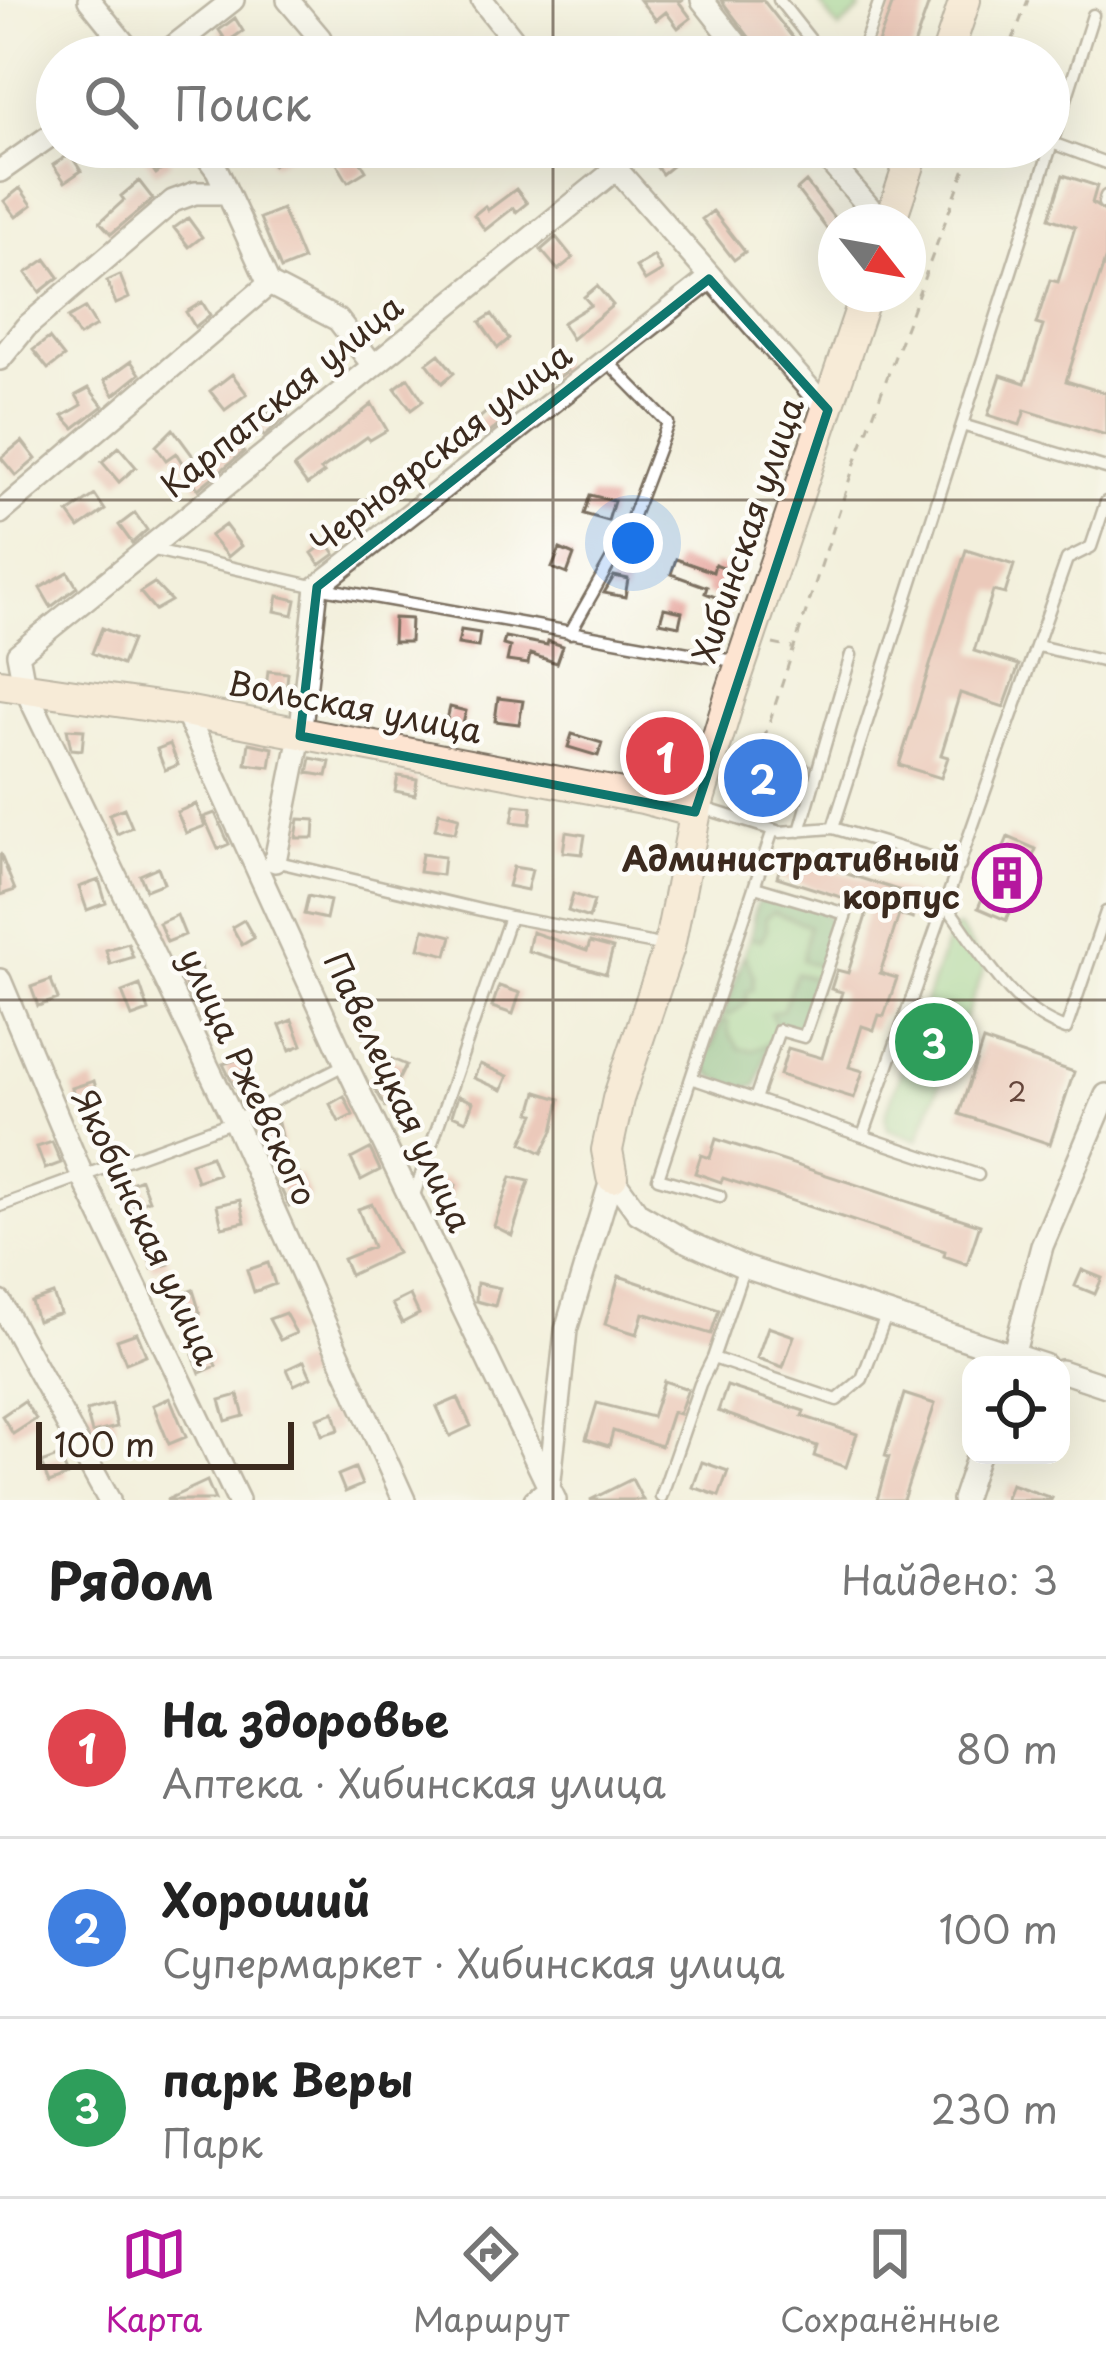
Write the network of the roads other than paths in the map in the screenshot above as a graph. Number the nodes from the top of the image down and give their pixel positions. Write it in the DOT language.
graph roads {
  1 [pos="89,0"];
  2 [pos="233,0"];
  3 [pos="289,0"];
  4 [pos="482,0"];
  5 [pos="702,0"];
  6 [pos="778,0"];
  7 [pos="880,0"];
  8 [pos="965,0"];
  9 [pos="1093,15"];
  10 [pos="119,36"];
  11 [pos="187,36"];
  12 [pos="318,36"];
  13 [pos="510,36"];
  14 [pos="730,36"];
  15 [pos="807,36"];
  16 [pos="867,36"];
  17 [pos="953,36"];
  18 [pos="1070,87"];
  19 [pos="36,146"];
  20 [pos="1070,150"];
  21 [pos="1106,163"];
  22 [pos="216,168"];
  23 [pos="837,168"];
  24 [pos="907,168"];
  25 [pos="1044,168"];
  26 [pos="614,170"];
  27 [pos="0,171"];
  28 [pos="224,193"];
  29 [pos="870,204"];
  30 [pos="893,204"];
  31 [pos="709,279"];
  32 [pos="269,284"];
  33 [pos="860,312"];
  34 [pos="0,359"];
  35 [pos="607,361"];
  36 [pos="373,365"];
  37 [pos="828,410"];
  38 [pos="962,425"];
  39 [pos="1106,468"];
  40 [pos="1106,502"];
  41 [pos="0,513"];
  42 [pos="146,548"];
  43 [pos="317,587"];
  44 [pos="570,633"];
  45 [pos="1039,646"];
  46 [pos="851,656"];
  47 [pos="754,662"];
  48 [pos="1106,662"];
  49 [pos="12,685"];
  50 [pos="185,711"];
  51 [pos="300,736"];
  52 [pos="696,809"];
  53 [pos="832,828"];
  54 [pos="773,830"];
  55 [pos="800,830"];
  56 [pos="247,846"];
  57 [pos="274,861"];
  58 [pos="960,866"];
  59 [pos="754,887"];
  60 [pos="946,905"];
  61 [pos="1106,912"];
  62 [pos="510,917"];
  63 [pos="669,946"];
  64 [pos="0,980"];
  65 [pos="346,1064"];
  66 [pos="691,1078"];
  67 [pos="1106,1095"];
  68 [pos="755,1100"];
  69 [pos="234,1121"];
  70 [pos="1101,1124"];
  71 [pos="863,1136"];
  72 [pos="82,1175"];
  73 [pos="978,1175"];
  74 [pos="613,1177"];
  75 [pos="719,1196"];
  76 [pos="413,1199"];
  77 [pos="0,1206"];
  78 [pos="744,1267"];
  79 [pos="0,1302"];
  80 [pos="886,1316"];
  81 [pos="1001,1356"];
  82 [pos="1013,1356"];
  83 [pos="713,1358"];
  84 [pos="1070,1374"];
  85 [pos="1106,1386"];
  86 [pos="976,1464"];
  87 [pos="546,1496"];
  88 [pos="661,1497"];
  89 [pos="109,1500"];
  90 [pos="238,1500"];
  91 [pos="404,1500"];
  92 [pos="962,1500"];
  1 -- 10 [label="street"];
  2 -- 11 [label="street"];
  3 -- 12 [label="street"];
  4 -- 13 [label="street"];
  5 -- 14 [label="street"];
  6 -- 15 [label="lane"];
  7 -- 16 [label="lane"];
  8 -- 17 [label="street"];
  9 -- 18 [label="lane"];
  19 -- 27 [label="street"];
  20 -- 21 [label="lane"];
  22 -- 28 [label="street"];
  23 -- 29 [label="street"];
  24 -- 30 [label="street"];
  25 -- 38 [label="lane"];
  26 -- 31 [label="street"];
  26 -- 36 [label="street, Карпатская улица"];
  28 -- 32 [label="street"];
  28 -- 34 [label="street"];
  31 -- 35 [label="street, Черноярская улица"];
  31 -- 37 [label="street"];
  32 -- 36 [label="street"];
  32 -- 41 [label="street"];
  33 -- 37 [label="street, Хибинская улица"];
  35 -- 43 [label="street, Черноярская улица"];
  35 -- 44 [label="lane"];
  36 -- 42 [label="street, Карпатская улица"];
  37 -- 47 [label="street, Хибинская улица"];
  38 -- 39 [label="lane"];
  38 -- 53 [label="lane"];
  40 -- 45 [label="lane"];
  42 -- 43 [label="lane"];
  42 -- 49 [label="street, Карпатская улица"];
  43 -- 44 [label="lane"];
  43 -- 51 [label="street, Черноярская улица"];
  44 -- 47 [label="lane"];
  45 -- 48 [label="lane"];
  45 -- 58 [label="lane"];
  46 -- 55 [label="lane"];
  47 -- 52 [label="street, Хибинская улица"];
  49 -- 50 [label="street, Вольская улица"];
  49 -- 69 [label="street, улица Ржевского"];
  50 -- 51 [label="street, Вольская улица"];
  50 -- 56 [label="street, Павелецкая улица"];
  51 -- 52 [label="street, Вольская улица"];
  51 -- 57 [label="street, Черноярская улица"];
  52 -- 54 [label="lane"];
  52 -- 63 [label="street, Хибинская улица"];
  53 -- 55 [label="lane"];
  53 -- 58 [label="lane"];
  54 -- 55 [label="lane"];
  54 -- 59 [label="lane"];
  56 -- 57 [label="lane"];
  56 -- 65 [label="street, Павелецкая улица"];
  57 -- 62 [label="lane"];
  58 -- 60 [label="lane"];
  59 -- 66 [label="lane"];
  59 -- 68 [label="lane"];
  60 -- 61 [label="lane"];
  60 -- 71 [label="lane"];
  62 -- 63 [label="lane"];
  62 -- 76 [label="lane"];
  63 -- 74 [label="street, Хибинская улица"];
  64 -- 72 [label="street, Якобинская улица"];
  65 -- 69 [label="lane"];
  65 -- 76 [label="street, Павелецкая улица"];
  66 -- 68 [label="lane"];
  66 -- 75 [label="lane"];
  67 -- 70 [label="street"];
  68 -- 71 [label="lane"];
  69 -- 72 [label="lane"];
  69 -- 91 [label="street, улица Ржевского"];
  70 -- 82 [label="street"];
  71 -- 73 [label="lane"];
  72 -- 77 [label="lane"];
  72 -- 90 [label="street, Якобинская улица"];
  74 -- 78 [label="street"];
  74 -- 87 [label="street, Хибинская улица"];
  76 -- 87 [label="street, Павелецкая улица"];
  78 -- 80 [label="street"];
  78 -- 83 [label="lane"];
  79 -- 89 [label="street"];
  80 -- 81 [label="street"];
  80 -- 83 [label="lane"];
  83 -- 88 [label="lane"];
  84 -- 85 [label="street"];
  86 -- 92 [label="street"];
}
